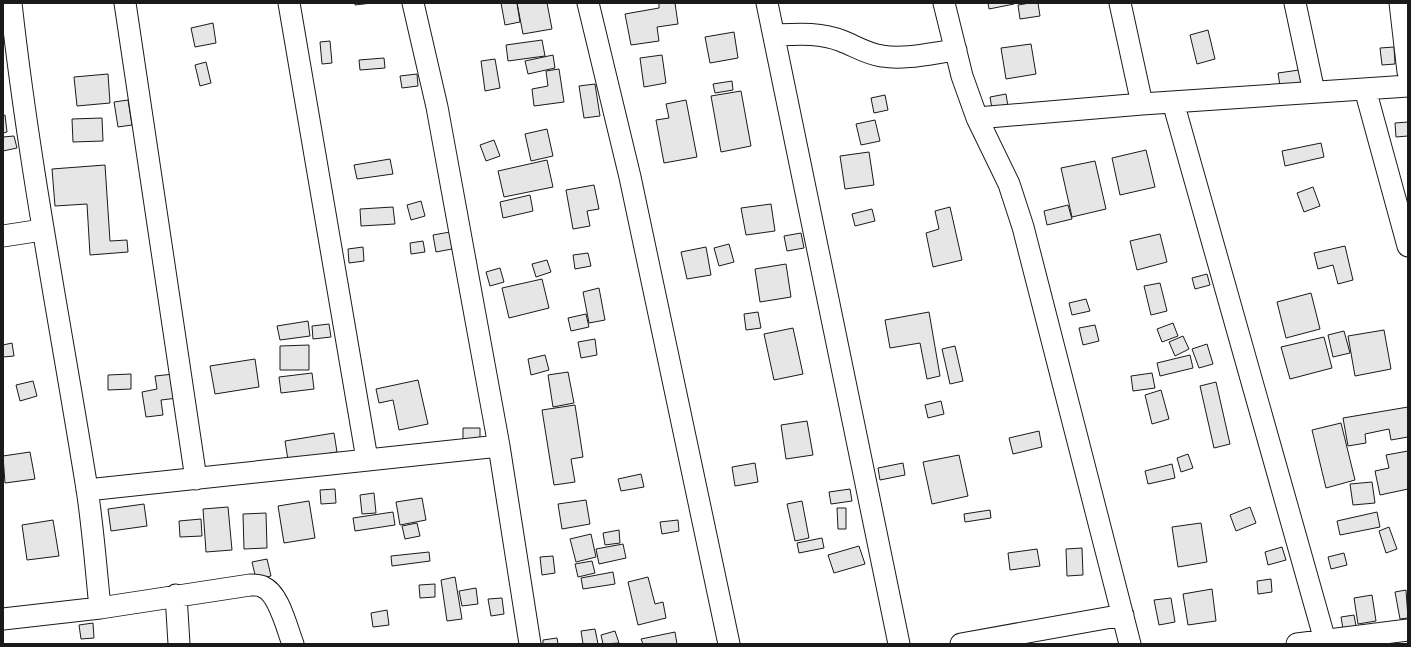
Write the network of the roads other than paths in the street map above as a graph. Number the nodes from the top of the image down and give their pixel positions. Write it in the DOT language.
graph roads {
  1 [pos="11,3"];
  2 [pos="125,3"];
  3 [pos="290,3"];
  4 [pos="413,3"];
  5 [pos="588,3"];
  6 [pos="767,3"];
  7 [pos="944,3"];
  8 [pos="1120,3"];
  9 [pos="1295,3"];
  10 [pos="1400,3"];
  11 [pos="774,35"];
  12 [pos="956,50"];
  13 [pos="1408,72"];
  14 [pos="1408,86"];
  15 [pos="1365,90"];
  16 [pos="1314,92"];
  17 [pos="1173,102"];
  18 [pos="1142,104"];
  19 [pos="978,118"];
  20 [pos="42,230"];
  21 [pos="3,236"];
  22 [pos="1408,246"];
  23 [pos="499,446"];
  24 [pos="367,459"];
  25 [pos="196,479"];
  26 [pos="87,490"];
  27 [pos="176,595"];
  28 [pos="100,608"];
  29 [pos="1123,615"];
  30 [pos="3,619"];
  31 [pos="1408,630"];
  32 [pos="1326,642"];
  33 [pos="179,644"];
  34 [pos="293,644"];
  35 [pos="530,644"];
  36 [pos="729,644"];
  37 [pos="899,644"];
  38 [pos="961,644"];
  39 [pos="1130,644"];
  40 [pos="1297,644"];
  1 -- 20 [label="street"];
  2 -- 25 [label="street"];
  3 -- 24 [label="street"];
  4 -- 23 [label="street"];
  5 -- 36 [label="street"];
  6 -- 11 [label="street"];
  7 -- 12 [label="street"];
  8 -- 18 [label="street"];
  9 -- 16 [label="street"];
  10 -- 13 [label="street"];
  11 -- 12 [label="street"];
  11 -- 37 [label="street"];
  12 -- 19 [label="street"];
  14 -- 15 [label="street"];
  15 -- 16 [label="street"];
  15 -- 22 [label="street"];
  16 -- 17 [label="street"];
  17 -- 18 [label="street"];
  17 -- 32 [label="street"];
  18 -- 19 [label="street"];
  19 -- 29 [label="street"];
  20 -- 21 [label="street"];
  20 -- 26 [label="street"];
  23 -- 24 [label="street"];
  23 -- 35 [label="street"];
  24 -- 25 [label="street"];
  25 -- 26 [label="street"];
  26 -- 28 [label="street"];
  27 -- 28 [label="street"];
  27 -- 33 [label="street"];
  27 -- 34 [label="street"];
  28 -- 30 [label="street"];
  29 -- 38 [label="street"];
  29 -- 39 [label="street"];
  31 -- 32 [label="street"];
  32 -- 40 [label="street"];
}
